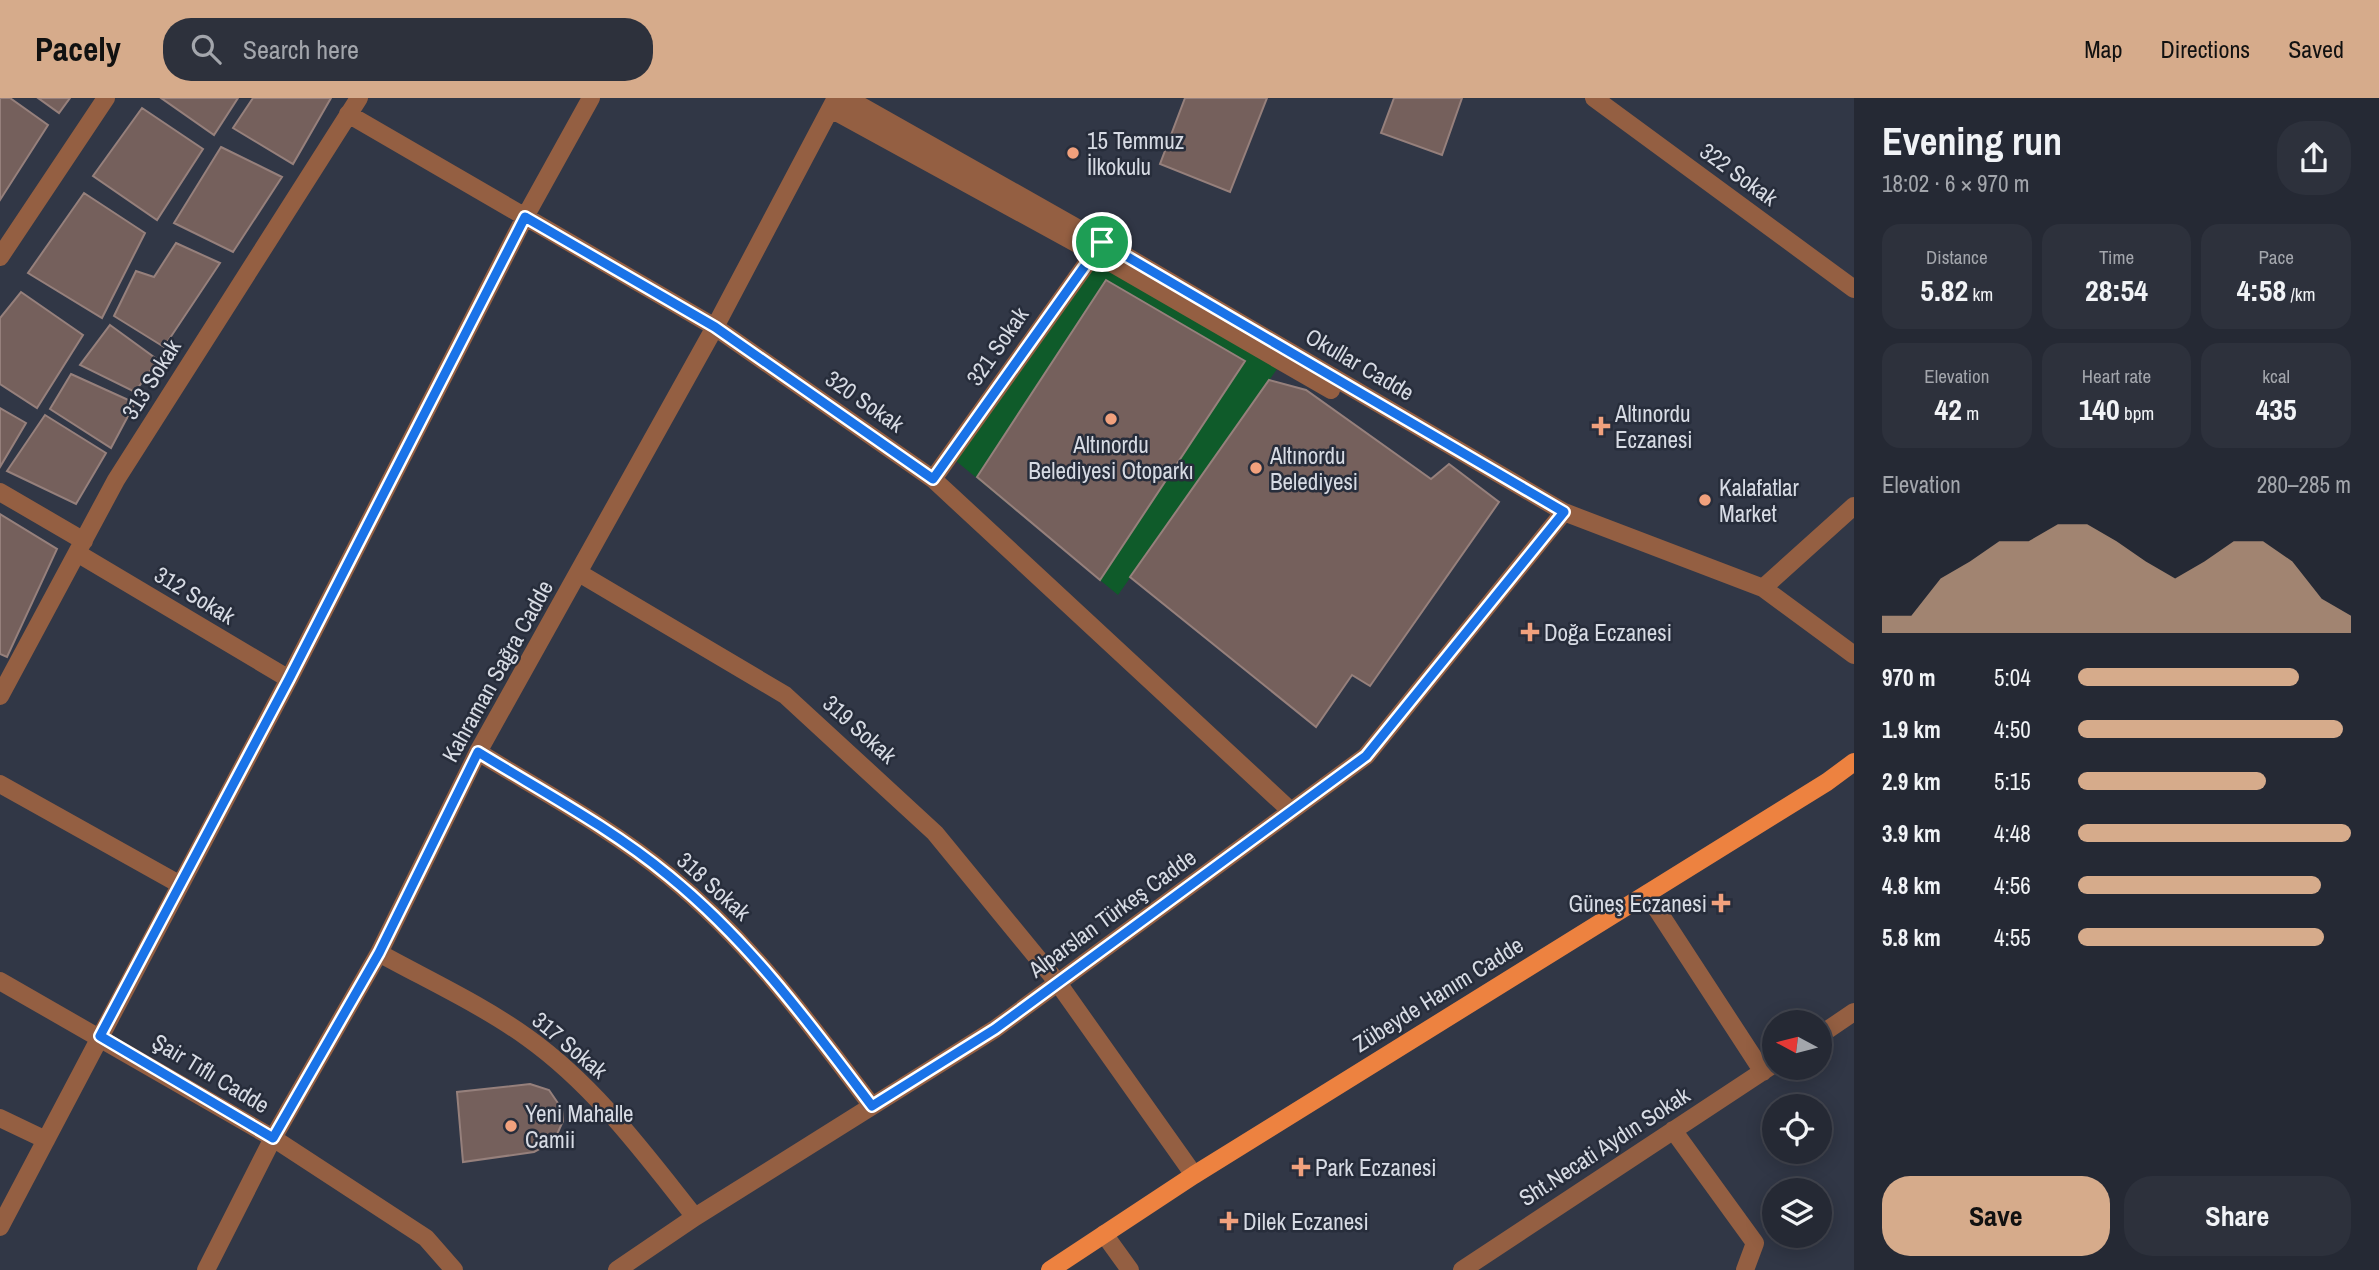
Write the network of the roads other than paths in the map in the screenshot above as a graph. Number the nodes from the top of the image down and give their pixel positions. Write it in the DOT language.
graph roads {
  1 [pos="106,98"];
  2 [pos="359,98"];
  3 [pos="591,98"];
  4 [pos="847,98"];
  5 [pos="1594,98"];
  6 [pos="834,103"];
  7 [pos="348,114"];
  8 [pos="525,217"];
  9 [pos="1098,248"];
  10 [pos="0,257"];
  11 [pos="1854,289"];
  12 [pos="715,327"];
  13 [pos="933,479"];
  14 [pos="0,492"];
  15 [pos="1854,506"];
  16 [pos="1561,517"];
  17 [pos="80,547"];
  18 [pos="579,573"];
  19 [pos="1763,588"];
  20 [pos="1854,655"];
  21 [pos="289,679"];
  22 [pos="0,696"];
  23 [pos="478,752"];
  24 [pos="1854,762"];
  25 [pos="0,784"];
  26 [pos="1291,811"];
  27 [pos="179,884"];
  28 [pos="1647,894"];
  29 [pos="379,953"];
  30 [pos="0,981"];
  31 [pos="1058,983"];
  32 [pos="1854,1012"];
  33 [pos="1832,1027"];
  34 [pos="100,1036"];
  35 [pos="1762,1058"];
  36 [pos="1762,1073"];
  37 [pos="872,1106"];
  38 [pos="0,1118"];
  39 [pos="1673,1130"];
  40 [pos="273,1138"];
  41 [pos="46,1140"];
  42 [pos="1194,1175"];
  43 [pos="695,1217"];
  44 [pos="0,1227"];
  45 [pos="1104,1234"];
  46 [pos="206,1270"];
  47 [pos="454,1270"];
  48 [pos="617,1270"];
  49 [pos="1050,1270"];
  50 [pos="1130,1270"];
  51 [pos="1462,1270"];
  52 [pos="1745,1270"];
  1 -- 10 [label="street"];
  2 -- 7 [label="street, 313 Sokak"];
  3 -- 8 [label="street"];
  4 -- 9 [label="street"];
  5 -- 11 [label="street, 322 Sokak"];
  6 -- 9 [label="street"];
  6 -- 12 [label="street, Kahraman Sağra Cadde"];
  7 -- 8 [label="street, 320 Sokak"];
  7 -- 17 [label="street, 313 Sokak"];
  8 -- 12 [label="street, 320 Sokak"];
  8 -- 21 [label="street"];
  9 -- 13 [label="street, 321 Sokak"];
  9 -- 16 [label="street"];
  12 -- 13 [label="street, 320 Sokak"];
  12 -- 18 [label="street, Kahraman Sağra Cadde"];
  13 -- 26 [label="street, 320 Sokak"];
  14 -- 17 [label="street, 312 Sokak"];
  15 -- 19 [label="street"];
  16 -- 19 [label="street"];
  16 -- 26 [label="street, Alparslan Türkeş Cadde"];
  17 -- 21 [label="street, 312 Sokak"];
  17 -- 22 [label="street, 313 Sokak"];
  18 -- 23 [label="street, Kahraman Sağra Cadde"];
  18 -- 31 [label="street, 319 Sokak"];
  19 -- 20 [label="street"];
  21 -- 27 [label="street"];
  23 -- 29 [label="street, Kahraman Sağra Cadde"];
  23 -- 37 [label="street, 318 Sokak"];
  24 -- 28 [label="main road, Zübeyde Hanım Cadde"];
  25 -- 27 [label="street"];
  26 -- 31 [label="street, Alparslan Türkeş Cadde"];
  27 -- 34 [label="street"];
  28 -- 35 [label="street"];
  28 -- 42 [label="main road, Zübeyde Hanım Cadde"];
  29 -- 40 [label="street, Kahraman Sağra Cadde"];
  29 -- 43 [label="street, 317 Sokak"];
  30 -- 34 [label="street, Şair Tıflı Cadde"];
  31 -- 37 [label="street, Alparslan Türkeş Cadde"];
  31 -- 42 [label="street, 319 Sokak"];
  32 -- 33 [label="street"];
  34 -- 40 [label="street, Şair Tıflı Cadde"];
  34 -- 41 [label="street"];
  36 -- 39 [label="street, Sht.Necati Aydın Sokak"];
  37 -- 43 [label="street, Alparslan Türkeş Cadde"];
  38 -- 41 [label="street"];
  39 -- 51 [label="street, Sht.Necati Aydın Sokak"];
  39 -- 52 [label="street"];
  40 -- 46 [label="street, Kahraman Sağra Cadde"];
  40 -- 47 [label="street, Şair Tıflı Cadde"];
  41 -- 44 [label="street"];
  42 -- 45 [label="main road, Zübeyde Hanım Cadde"];
  43 -- 48 [label="street, Alparslan Türkeş Cadde"];
  45 -- 49 [label="main road, Zübeyde Hanım Cadde"];
  45 -- 50 [label="street"];
}
